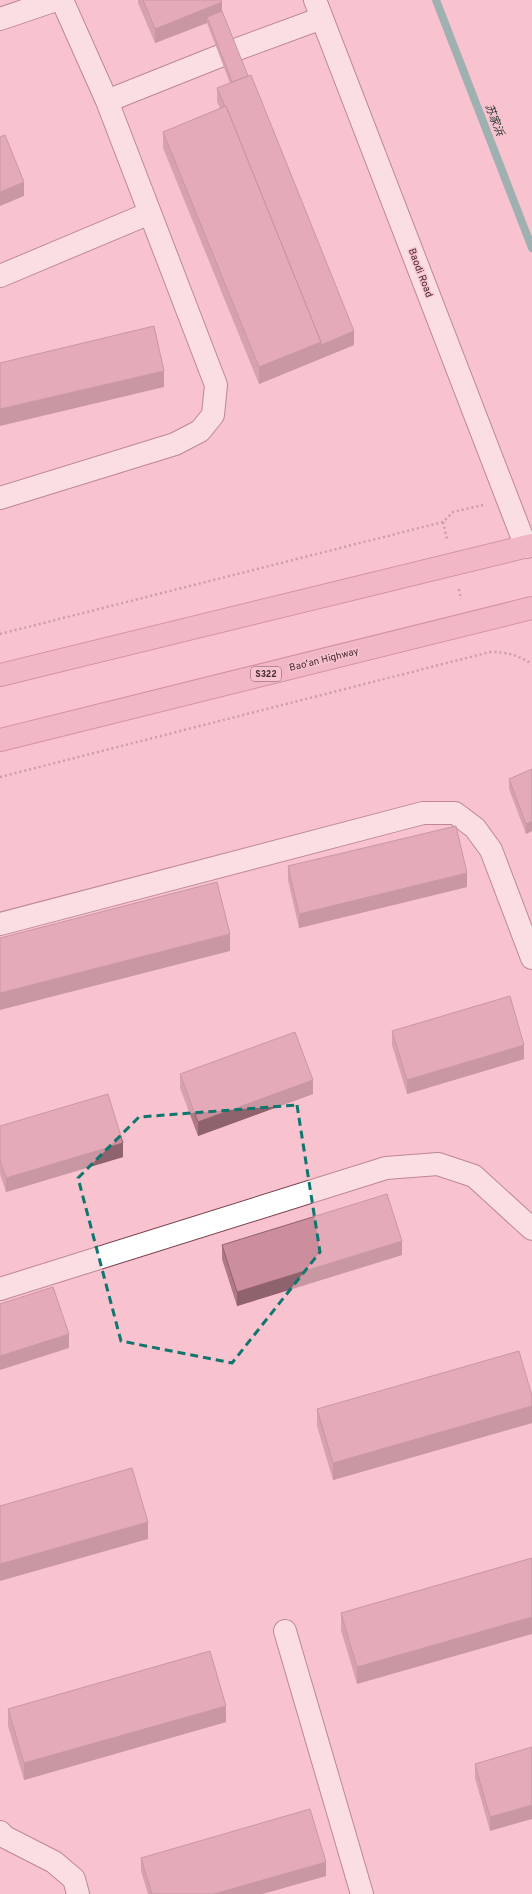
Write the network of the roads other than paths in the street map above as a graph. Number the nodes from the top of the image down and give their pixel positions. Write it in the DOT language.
graph roads {
  1 [pos="56,0"];
  2 [pos="62,0"];
  3 [pos="318,9"];
  4 [pos="0,19"];
  5 [pos="107,101"];
  6 [pos="150,213"];
  7 [pos="0,276"];
  8 [pos="0,498"];
  9 [pos="529,546"];
  10 [pos="532,608"];
  11 [pos="0,675"];
  12 [pos="0,740"];
  13 [pos="0,924"];
  14 [pos="532,958"];
  15 [pos="532,1229"];
  16 [pos="0,1289"];
  17 [pos="285,1631"];
  18 [pos="0,1832"];
  19 [pos="78,1894"];
  20 [pos="362,1894"];
  1 -- 4 [label="street"];
  2 -- 5 [label="street"];
  3 -- 5 [label="street"];
  3 -- 9 [label="street, Baodi Road"];
  5 -- 6 [label="street"];
  6 -- 7 [label="street"];
  6 -- 8 [label="street"];
  9 -- 11 [label="main road"];
  10 -- 12 [label="main road, Bao'an Highway / S322"];
  13 -- 14 [label="street"];
  15 -- 16 [label="street"];
  17 -- 20 [label="street"];
  18 -- 19 [label="street"];
}
